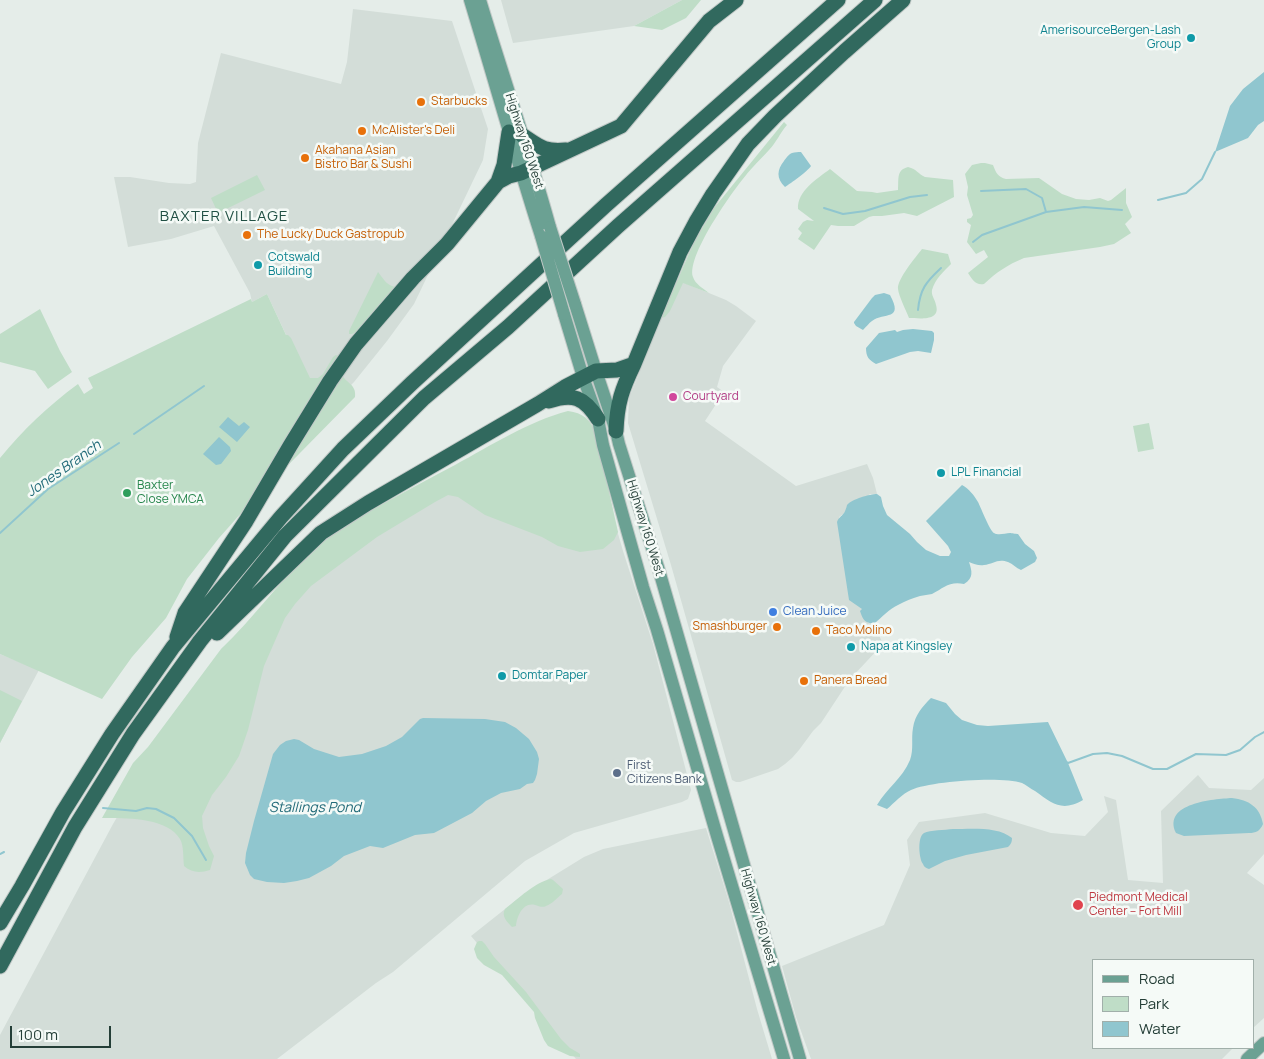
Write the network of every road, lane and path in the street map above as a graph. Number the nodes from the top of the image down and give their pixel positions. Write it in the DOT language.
graph roads {
  1 [pos="470,0"];
  2 [pos="480,0"];
  3 [pos="736,0"];
  4 [pos="838,0"];
  5 [pos="875,0"];
  6 [pos="903,0"];
  7 [pos="516,134"];
  8 [pos="567,150"];
  9 [pos="527,170"];
  10 [pos="498,182"];
  11 [pos="546,232"];
  12 [pos="634,364"];
  13 [pos="589,374"];
  14 [pos="538,404"];
  15 [pos="598,419"];
  16 [pos="616,431"];
  17 [pos="173,647"];
  18 [pos="178,671"];
  19 [pos="0,923"];
  20 [pos="0,966"];
  21 [pos="1264,1043"];
  22 [pos="784,1059"];
  23 [pos="800,1059"];
  24 [pos="1248,1059"];
  1 -- 7 [label="main road, Highway 160 West"];
  2 -- 7 [label="main road, Highway 160 West"];
  3 -- 8 [label="highway"];
  4 -- 17 [label="highway"];
  5 -- 18 [label="highway"];
  6 -- 12 [label="highway"];
  7 -- 8 [label="highway"];
  7 -- 9 [label="main road, Highway 160 West"];
  7 -- 10 [label="highway"];
  8 -- 9 [label="highway"];
  9 -- 10 [label="highway"];
  9 -- 11 [label="main road, Highway 160 West"];
  10 -- 17 [label="highway"];
  11 -- 13 [label="main road, Highway 160 West, bridge"];
  11 -- 13 [label="main road, Highway 160 West, bridge"];
  12 -- 13 [label="highway"];
  12 -- 16 [label="highway"];
  13 -- 14 [label="highway"];
  13 -- 15 [label="main road, Highway 160 West"];
  13 -- 16 [label="main road, Highway 160 West"];
  14 -- 15 [label="highway"];
  14 -- 18 [label="highway"];
  15 -- 22 [label="main road, Highway 160 West"];
  16 -- 23 [label="main road, Highway 160 West"];
  17 -- 19 [label="highway"];
  18 -- 20 [label="highway"];
  21 -- 24 [label="main road"];
}
